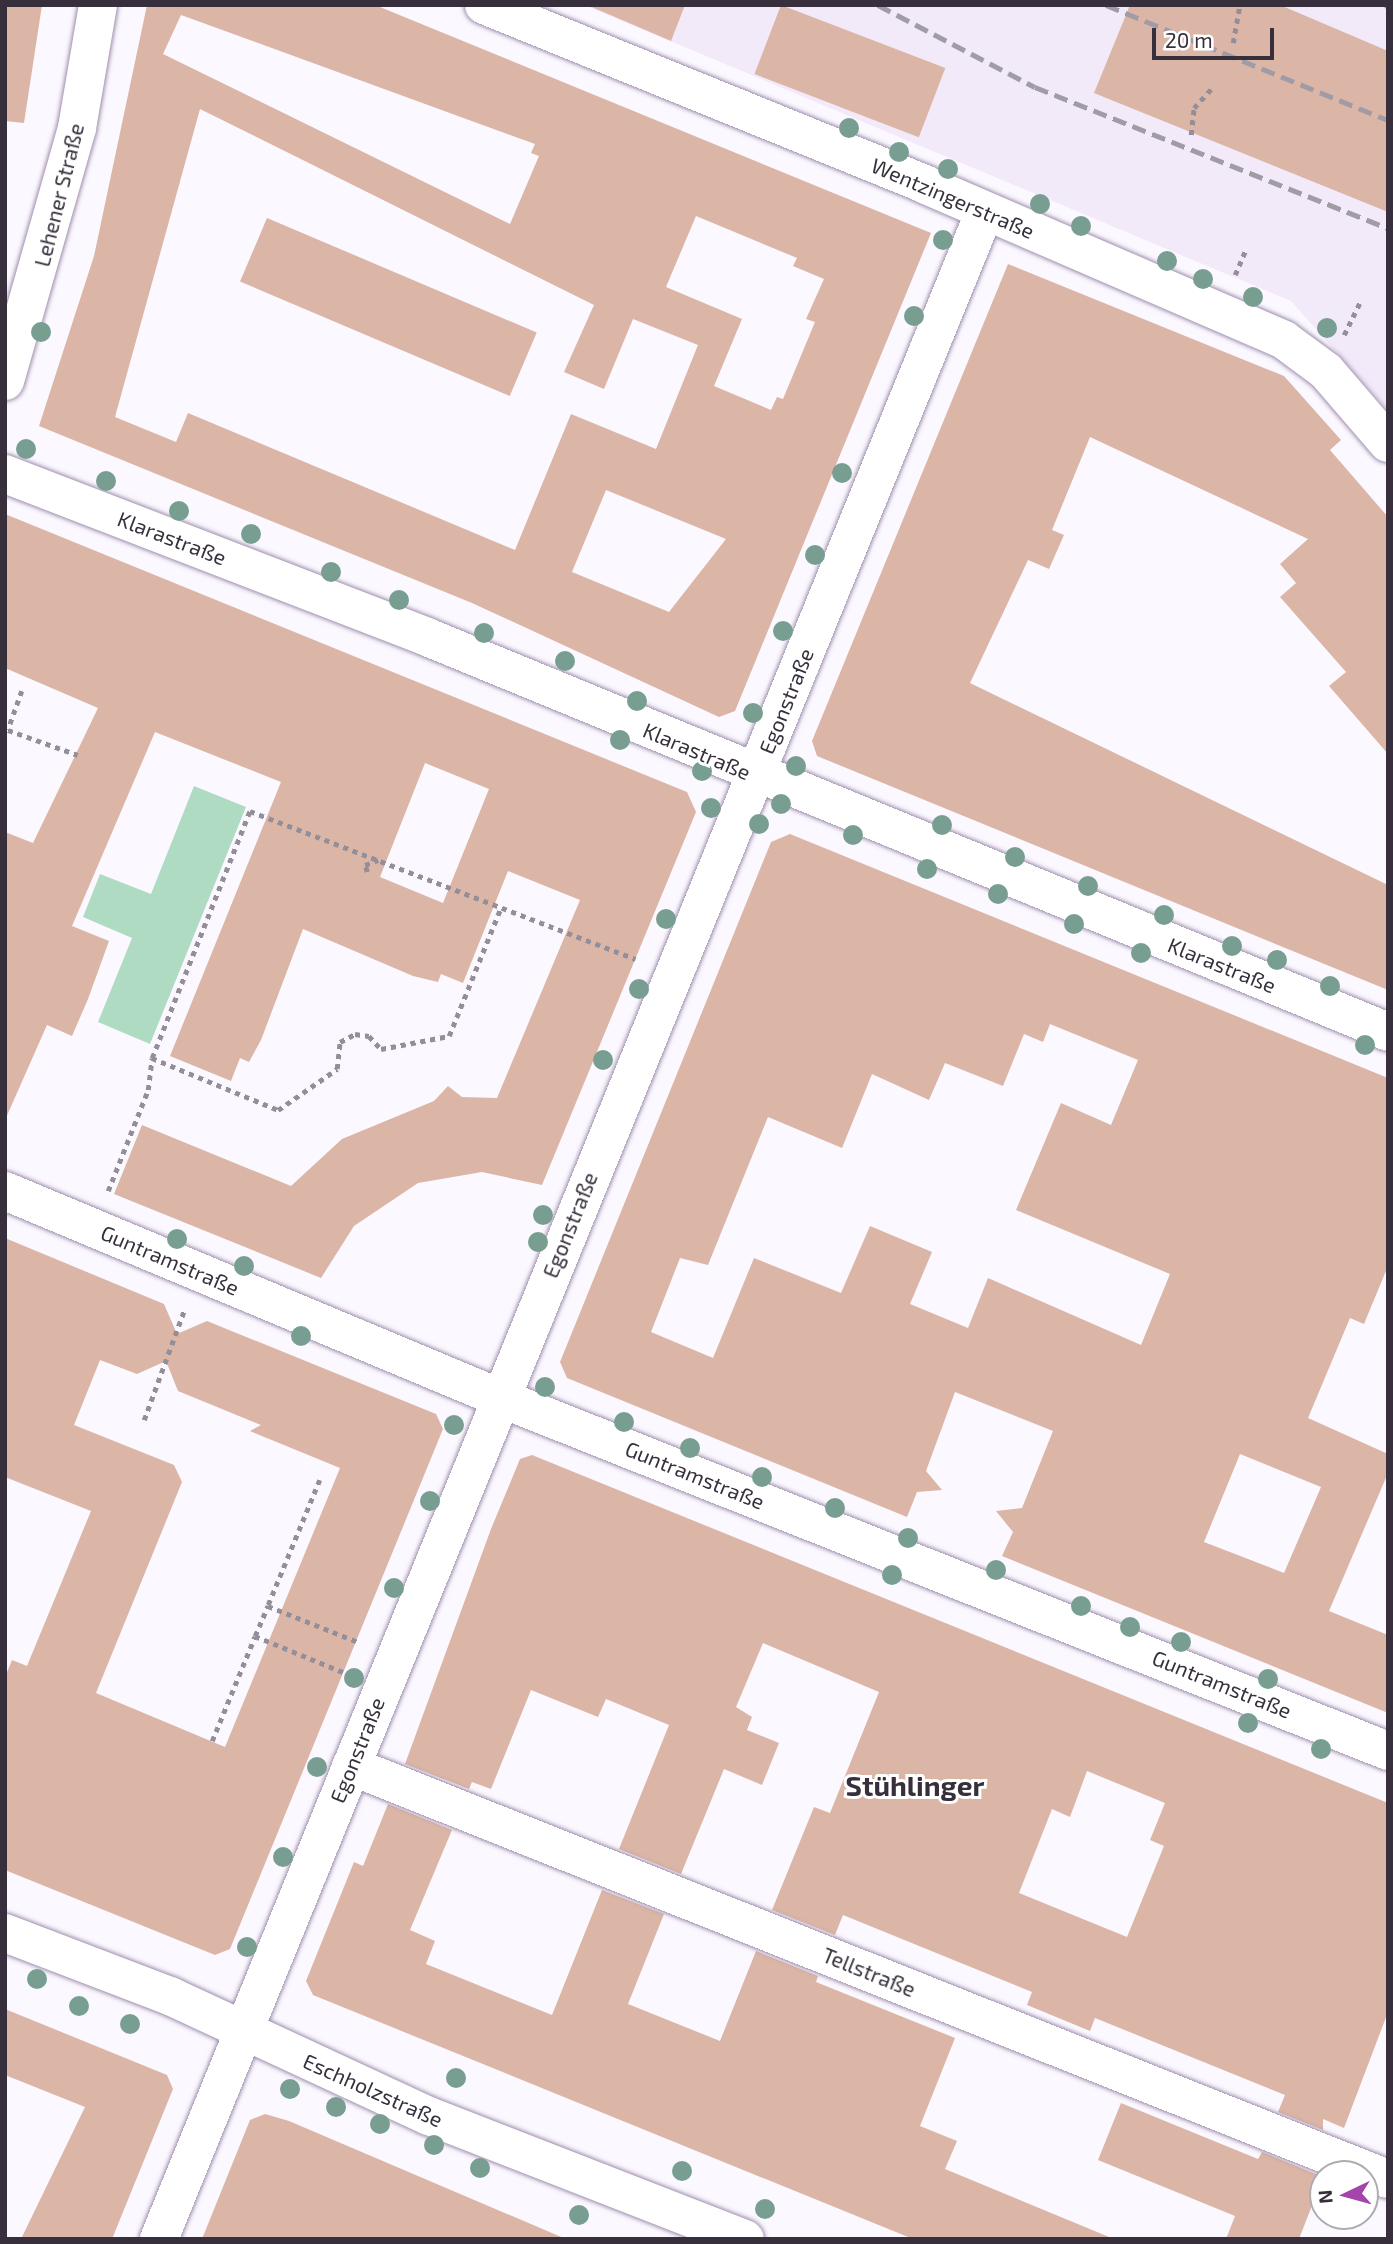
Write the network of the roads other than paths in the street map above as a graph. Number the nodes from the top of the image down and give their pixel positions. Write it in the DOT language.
graph roads {
  1 [pos="98,5"];
  2 [pos="484,5"];
  3 [pos="984,213"];
  4 [pos="5,381"];
  5 [pos="1388,443"];
  6 [pos="5,474"];
  7 [pos="756,776"];
  8 [pos="1388,1032"];
  9 [pos="5,1191"];
  10 [pos="500,1398"];
  11 [pos="1388,1751"];
  12 [pos="351,1766"];
  13 [pos="5,1933"];
  14 [pos="240,2030"];
  15 [pos="1388,2179"];
  16 [pos="159,2239"];
  17 [pos="745,2239"];
  1 -- 4 [label="street, Lehener Straße"];
  2 -- 3 [label="street, Wentzingerstraße"];
  3 -- 5 [label="street, Wentzingerstraße"];
  3 -- 7 [label="street, Egonstraße"];
  6 -- 7 [label="street, Klarastraße"];
  7 -- 8 [label="street, Klarastraße"];
  7 -- 10 [label="street, Egonstraße"];
  9 -- 10 [label="street, Guntramstraße"];
  10 -- 11 [label="street, Guntramstraße"];
  10 -- 12 [label="street, Egonstraße"];
  12 -- 14 [label="street, Egonstraße"];
  12 -- 15 [label="street, Tellstraße"];
  13 -- 14 [label="street, Eschholzstraße"];
  14 -- 16 [label="street, Egonstraße"];
  14 -- 17 [label="street, Eschholzstraße"];
}
